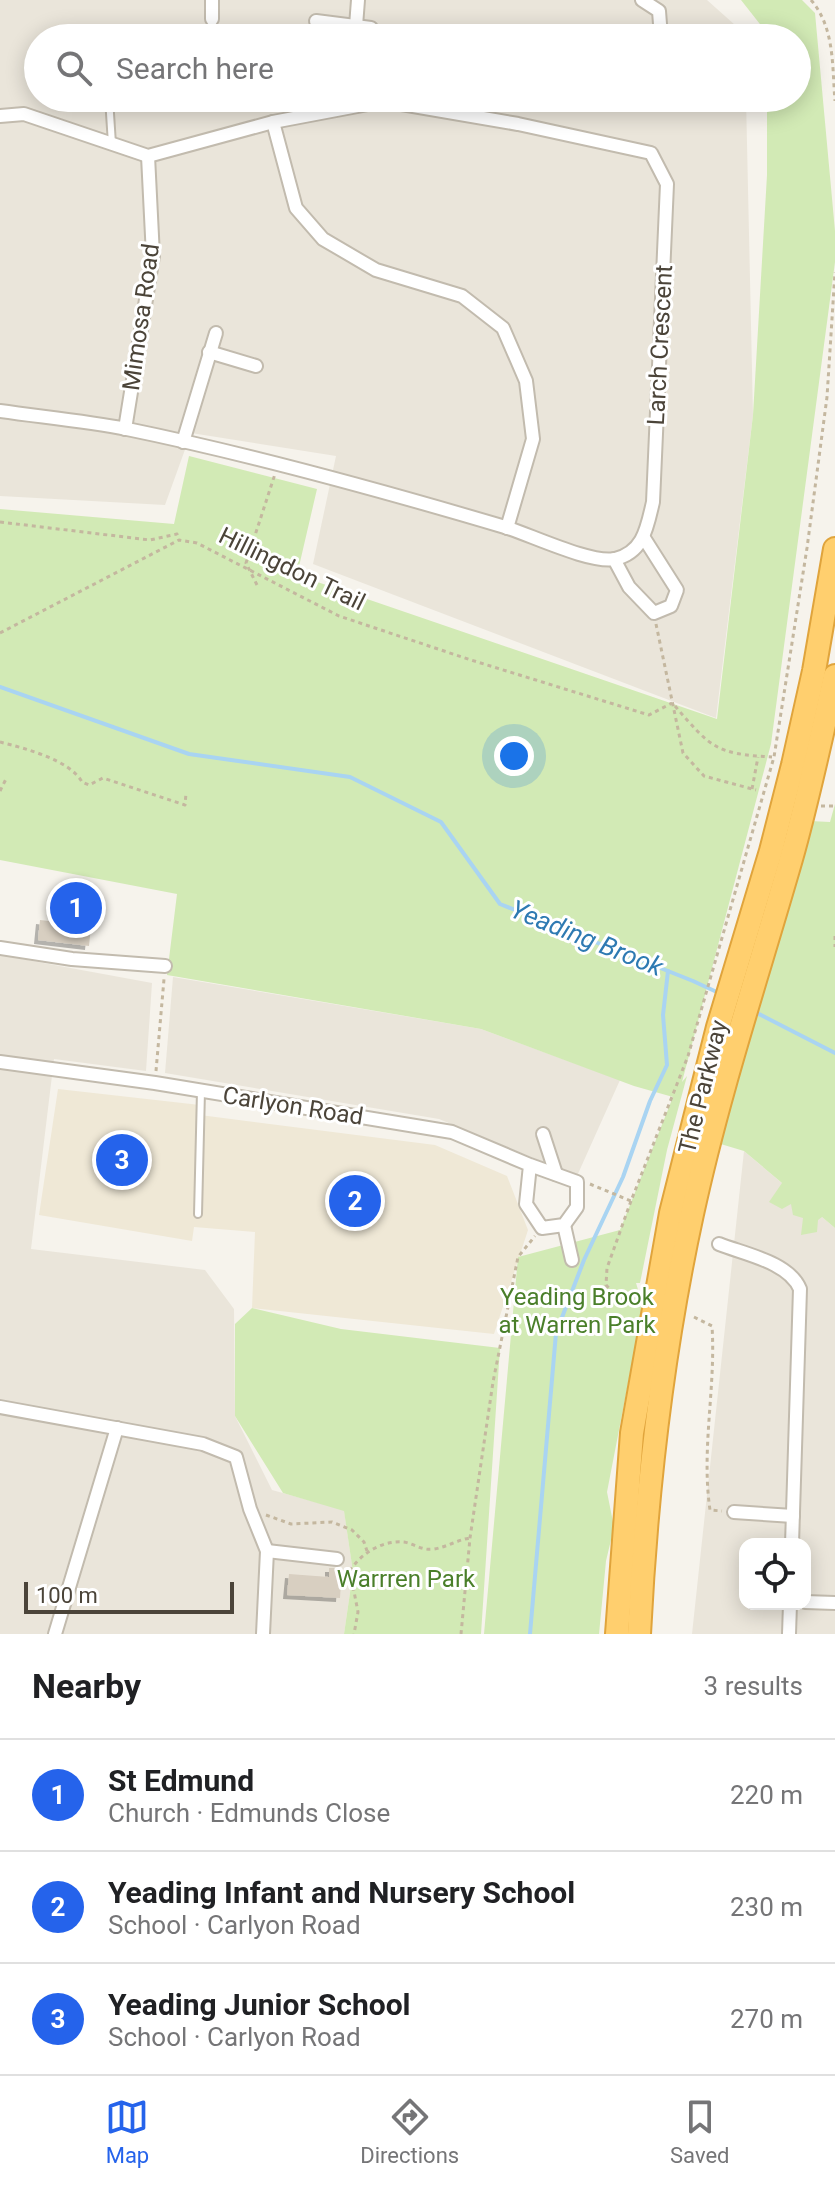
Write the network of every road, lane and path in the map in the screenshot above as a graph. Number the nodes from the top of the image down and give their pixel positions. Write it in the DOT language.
graph roads {
  1 [pos="212,0"];
  2 [pos="358,0"];
  3 [pos="642,0"];
  4 [pos="811,0"];
  5 [pos="212,19"];
  6 [pos="316,21"];
  7 [pos="340,24"];
  8 [pos="356,24"];
  9 [pos="660,24"];
  10 [pos="835,101"];
  11 [pos="110,112"];
  12 [pos="326,112"];
  13 [pos="448,112"];
  14 [pos="0,116"];
  15 [pos="273,122"];
  16 [pos="112,144"];
  17 [pos="148,156"];
  18 [pos="835,272"];
  19 [pos="216,333"];
  20 [pos="209,352"];
  21 [pos="256,366"];
  22 [pos="0,411"];
  23 [pos="125,429"];
  24 [pos="183,442"];
  25 [pos="278,463"];
  26 [pos="0,522"];
  27 [pos="507,528"];
  28 [pos="644,538"];
  29 [pos="179,540"];
  30 [pos="835,549"];
  31 [pos="614,559"];
  32 [pos="247,568"];
  33 [pos="257,585"];
  34 [pos="654,613"];
  35 [pos="0,633"];
  36 [pos="835,676"];
  37 [pos="672,703"];
  38 [pos="0,742"];
  39 [pos="758,757"];
  40 [pos="774,757"];
  41 [pos="6,779"];
  42 [pos="0,791"];
  43 [pos="186,793"];
  44 [pos="817,806"];
  45 [pos="835,806"];
  46 [pos="835,936"];
  47 [pos="835,947"];
  48 [pos="0,948"];
  49 [pos="165,966"];
  50 [pos="708,1023"];
  51 [pos="0,1062"];
  52 [pos="155,1083"];
  53 [pos="201,1091"];
  54 [pos="543,1134"];
  55 [pos="530,1165"];
  56 [pos="556,1174"];
  57 [pos="577,1182"];
  58 [pos="631,1201"];
  59 [pos="198,1214"];
  60 [pos="564,1225"];
  61 [pos="542,1228"];
  62 [pos="719,1244"];
  63 [pos="572,1260"];
  64 [pos="643,1306"];
  65 [pos="694,1317"];
  66 [pos="0,1407"];
  67 [pos="117,1428"];
  68 [pos="250,1509"];
  69 [pos="734,1512"];
  70 [pos="793,1516"];
  71 [pos="470,1538"];
  72 [pos="792,1538"];
  73 [pos="267,1551"];
  74 [pos="367,1551"];
  75 [pos="337,1559"];
  76 [pos="350,1571"];
  77 [pos="631,1572"];
  78 [pos="811,1602"];
  79 [pos="835,1603"];
  80 [pos="790,1610"];
  81 [pos="55,1634"];
  82 [pos="263,1634"];
  83 [pos="354,1634"];
  84 [pos="461,1634"];
  85 [pos="611,1634"];
  86 [pos="617,1634"];
  87 [pos="639,1634"];
  88 [pos="649,1634"];
  89 [pos="789,1634"];
  1 -- 5 [label="street"];
  2 -- 8 [label="street"];
  3 -- 9 [label="street"];
  4 -- 10 [label="path"];
  6 -- 7 [label="street"];
  11 -- 16 [label="lane"];
  12 -- 15 [label="street, Larch Crescent"];
  13 -- 28 [label="street, Larch Crescent"];
  14 -- 16 [label="street"];
  15 -- 17 [label="street, Larch Crescent"];
  15 -- 27 [label="street"];
  16 -- 17 [label="street"];
  17 -- 23 [label="street, Mimosa Road"];
  18 -- 40 [label="path"];
  19 -- 20 [label="street"];
  20 -- 21 [label="street"];
  20 -- 24 [label="street"];
  22 -- 23 [label="street"];
  23 -- 24 [label="street"];
  24 -- 25 [label="street"];
  25 -- 27 [label="street"];
  25 -- 32 [label="path"];
  26 -- 29 [label="path, Hillingdon Trail"];
  27 -- 31 [label="street"];
  28 -- 31 [label="street"];
  28 -- 34 [label="street"];
  29 -- 32 [label="path, Hillingdon Trail"];
  29 -- 35 [label="path"];
  30 -- 50 [label="highway, The Parkway"];
  31 -- 34 [label="street"];
  32 -- 33 [label="path"];
  32 -- 37 [label="path, Hillingdon Trail"];
  34 -- 37 [label="path"];
  36 -- 77 [label="highway, The Parkway"];
  37 -- 39 [label="path"];
  37 -- 39 [label="path"];
  38 -- 43 [label="path"];
  39 -- 40 [label="path"];
  40 -- 50 [label="path"];
  41 -- 42 [label="path"];
  44 -- 45 [label="path"];
  46 -- 47 [label="path"];
  48 -- 49 [label="street"];
  49 -- 52 [label="path"];
  50 -- 58 [label="path"];
  50 -- 77 [label="highway, The Parkway"];
  51 -- 52 [label="street, Carlyon Road"];
  52 -- 53 [label="street, Carlyon Road"];
  53 -- 55 [label="street, Carlyon Road"];
  53 -- 59 [label="lane"];
  54 -- 56 [label="street"];
  55 -- 56 [label="street, Carlyon Road"];
  55 -- 61 [label="street"];
  56 -- 57 [label="street, Carlyon Road"];
  57 -- 58 [label="path"];
  57 -- 60 [label="street"];
  58 -- 64 [label="path"];
  60 -- 61 [label="street"];
  60 -- 63 [label="street"];
  61 -- 71 [label="path"];
  62 -- 70 [label="street"];
  65 -- 69 [label="path"];
  66 -- 67 [label="street"];
  67 -- 68 [label="street"];
  67 -- 81 [label="street"];
  68 -- 73 [label="street"];
  68 -- 74 [label="path"];
  69 -- 70 [label="street"];
  70 -- 72 [label="street"];
  71 -- 74 [label="path"];
  71 -- 84 [label="path"];
  73 -- 75 [label="street"];
  73 -- 82 [label="street"];
  74 -- 76 [label="path"];
  75 -- 76 [label="path"];
  76 -- 83 [label="path"];
  77 -- 85 [label="highway"];
  77 -- 86 [label="highway, The Parkway"];
  77 -- 87 [label="highway, The Parkway"];
  77 -- 88 [label="highway"];
  78 -- 79 [label="street"];
  80 -- 89 [label="street"];
}
